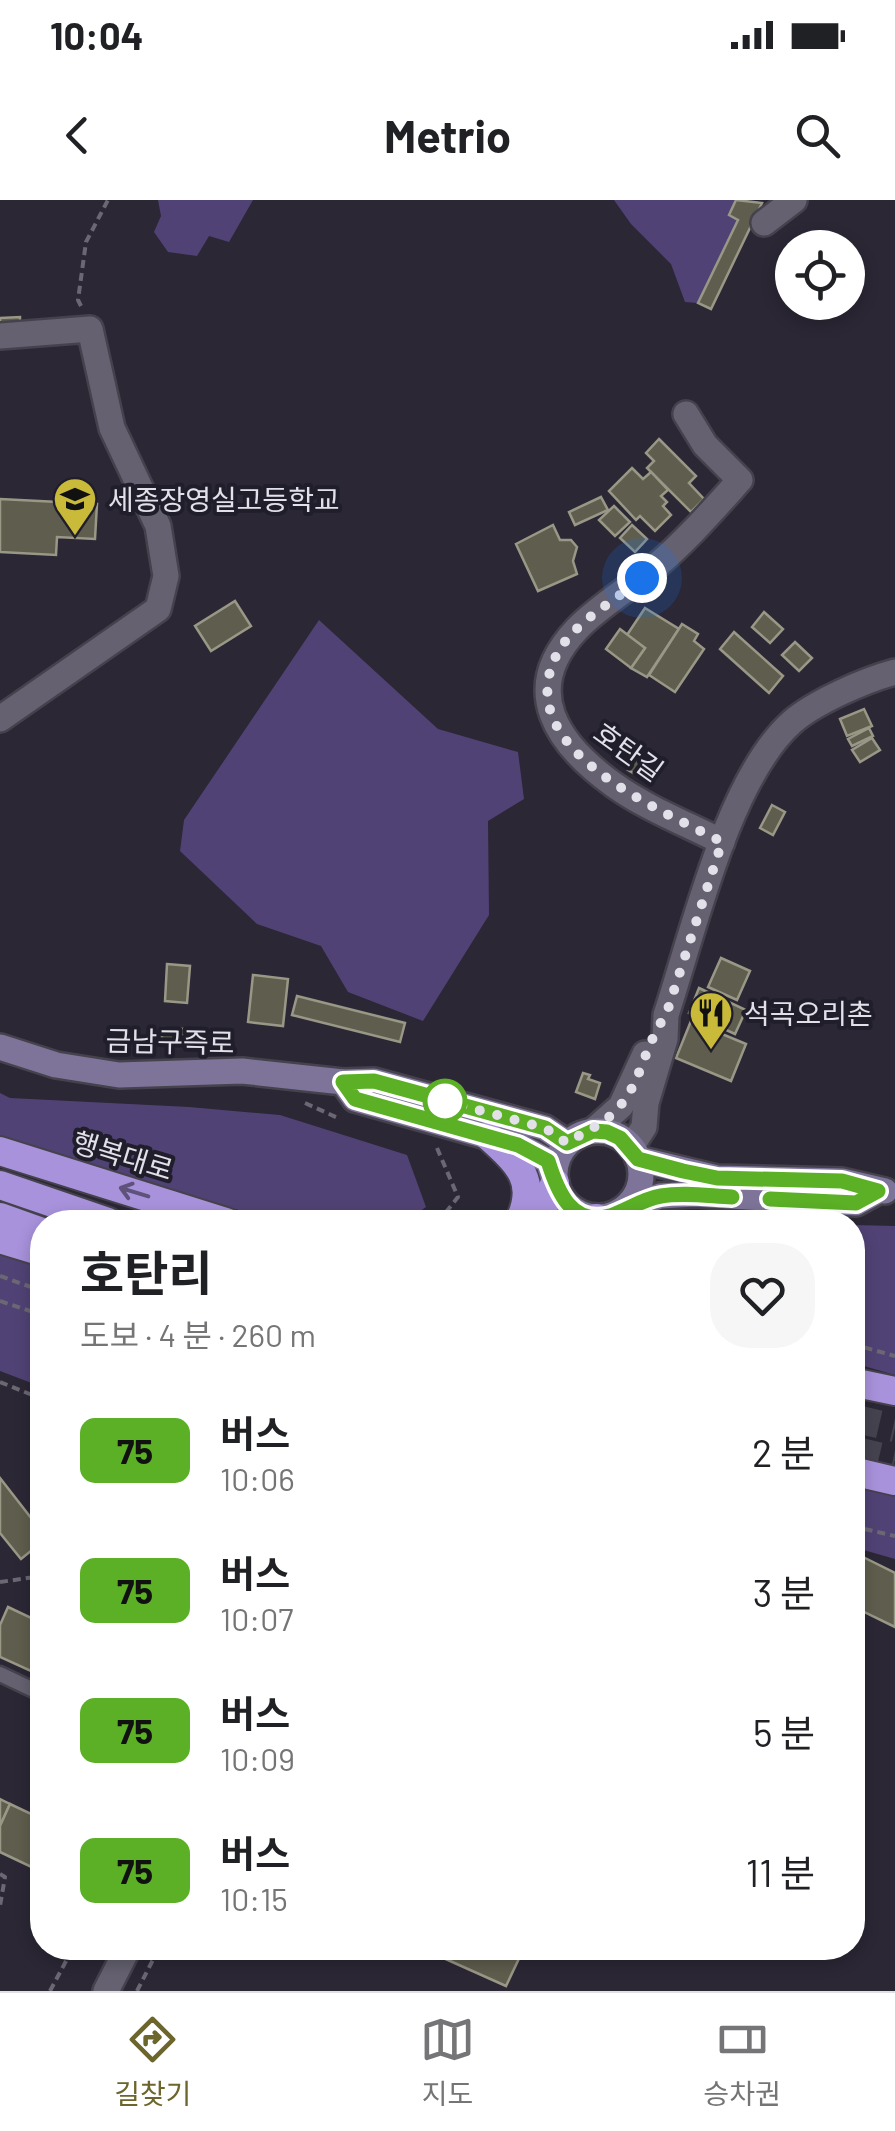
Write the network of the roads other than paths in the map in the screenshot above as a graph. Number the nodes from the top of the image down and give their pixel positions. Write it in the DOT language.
graph roads {
  1 [pos="794,200"];
  2 [pos="764,223"];
  3 [pos="0,336"];
  4 [pos="686,414"];
  5 [pos="895,672"];
  6 [pos="0,719"];
  7 [pos="722,842"];
  8 [pos="666,1015"];
  9 [pos="0,1048"];
  10 [pos="343,1082"];
  11 [pos="593,1131"];
  12 [pos="488,1136"];
  13 [pos="567,1143"];
  14 [pos="0,1151"];
  15 [pos="634,1153"];
  16 [pos="555,1183"];
  17 [pos="0,1186"];
  18 [pos="887,1191"];
  19 [pos="72,1210"];
  20 [pos="185,1210"];
  21 [pos="526,1210"];
  22 [pos="535,1210"];
  23 [pos="578,1210"];
  24 [pos="609,1210"];
  25 [pos="619,1210"];
  26 [pos="0,1218"];
  27 [pos="30,1228"];
  28 [pos="0,1239"];
  29 [pos="30,1248"];
  30 [pos="865,1384"];
  31 [pos="895,1390"];
  32 [pos="865,1474"];
  33 [pos="895,1482"];
  34 [pos="0,1674"];
  35 [pos="30,1688"];
  36 [pos="122,1960"];
  37 [pos="106,1991"];
  1 -- 2 [label="street"];
  3 -- 6 [label="street"];
  4 -- 7 [label="street, 호탄길"];
  5 -- 7 [label="street"];
  7 -- 8 [label="street"];
  8 -- 11 [label="street"];
  8 -- 15 [label="street"];
  9 -- 10 [label="main road, 금남구즉로"];
  10 -- 12 [label="main road, 금남구즉로"];
  10 -- 13 [label="main road, 금남구즉로"];
  11 -- 13 [label="main road"];
  11 -- 15 [label="main road"];
  12 -- 16 [label="main road, 금남구즉로"];
  12 -- 21 [label="highway"];
  13 -- 16 [label="main road"];
  20 -- 14 [label="highway, 행복대로, one-way"];
  15 -- 18 [label="main road"];
  15 -- 24 [label="main road"];
  16 -- 22 [label="highway"];
  16 -- 23 [label="main road"];
  17 -- 19 [label="highway"];
  18 -- 25 [label="main road"];
  26 -- 27 [label="highway"];
  28 -- 29 [label="highway"];
  30 -- 31 [label="highway"];
  32 -- 33 [label="highway"];
  34 -- 35 [label="lane"];
  36 -- 37 [label="street"];
}
